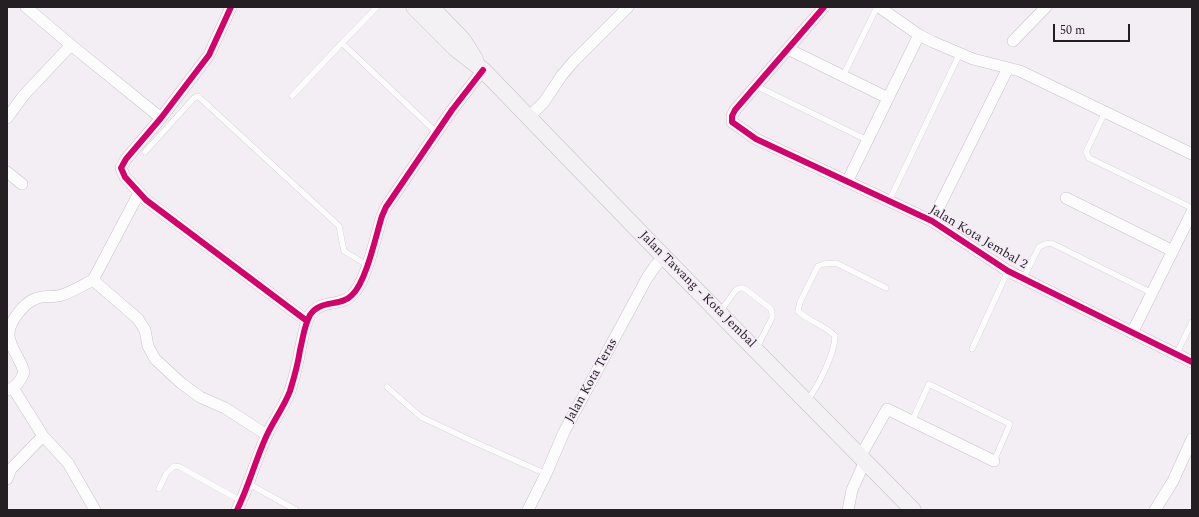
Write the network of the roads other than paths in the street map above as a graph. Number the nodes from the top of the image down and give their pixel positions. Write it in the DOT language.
graph roads {
  1 [pos="26,7"];
  2 [pos="231,7"];
  3 [pos="377,7"];
  4 [pos="414,7"];
  5 [pos="431,7"];
  6 [pos="628,7"];
  7 [pos="824,7"];
  8 [pos="878,7"];
  9 [pos="1046,7"];
  10 [pos="919,35"];
  11 [pos="1013,41"];
  12 [pos="342,43"];
  13 [pos="71,45"];
  14 [pos="788,49"];
  15 [pos="960,53"];
  16 [pos="1008,68"];
  17 [pos="483,70"];
  18 [pos="843,76"];
  19 [pos="756,86"];
  20 [pos="292,96"];
  21 [pos="888,98"];
  22 [pos="169,107"];
  23 [pos="1105,112"];
  24 [pos="178,116"];
  25 [pos="529,117"];
  26 [pos="7,118"];
  27 [pos="161,118"];
  28 [pos="437,133"];
  29 [pos="867,140"];
  30 [pos="145,152"];
  31 [pos="1192,154"];
  32 [pos="7,172"];
  33 [pos="847,182"];
  34 [pos="22,184"];
  35 [pos="139,193"];
  36 [pos="1066,198"];
  37 [pos="889,201"];
  38 [pos="1192,208"];
  39 [pos="1192,212"];
  40 [pos="932,221"];
  41 [pos="1173,251"];
  42 [pos="664,257"];
  43 [pos="367,265"];
  44 [pos="1008,271"];
  45 [pos="1023,279"];
  46 [pos="92,280"];
  47 [pos="886,288"];
  48 [pos="1152,293"];
  49 [pos="720,312"];
  50 [pos="307,321"];
  51 [pos="1192,322"];
  52 [pos="1132,333"];
  53 [pos="8,337"];
  54 [pos="756,349"];
  55 [pos="972,349"];
  56 [pos="1176,355"];
  57 [pos="1192,362"];
  58 [pos="387,387"];
  59 [pos="10,389"];
  60 [pos="806,401"];
  61 [pos="912,421"];
  62 [pos="267,435"];
  63 [pos="43,436"];
  64 [pos="1192,439"];
  65 [pos="863,459"];
  66 [pos="994,461"];
  67 [pos="546,474"];
  68 [pos="7,479"];
  69 [pos="249,484"];
  70 [pos="159,489"];
  71 [pos="239,506"];
  72 [pos="95,510"];
  73 [pos="296,510"];
  74 [pos="528,510"];
  75 [pos="848,510"];
  76 [pos="913,510"];
  77 [pos="1155,510"];
  1 -- 13 [label="street"];
  2 -- 22 [label="street"];
  3 -- 12 [label="lane"];
  4 -- 17 [label="main road, Jalan Tawang - Kota Jembal"];
  5 -- 17 [label="main road, Jalan Tawang - Kota Jembal"];
  6 -- 25 [label="street"];
  7 -- 14 [label="street"];
  8 -- 10 [label="street"];
  8 -- 18 [label="lane"];
  9 -- 11 [label="street"];
  10 -- 15 [label="street"];
  10 -- 21 [label="street"];
  12 -- 20 [label="lane"];
  12 -- 28 [label="lane"];
  13 -- 26 [label="street"];
  13 -- 27 [label="street"];
  14 -- 18 [label="street"];
  14 -- 19 [label="street"];
  15 -- 16 [label="street"];
  15 -- 37 [label="lane"];
  16 -- 23 [label="street"];
  16 -- 40 [label="street"];
  17 -- 25 [label="main road, Jalan Tawang - Kota Jembal"];
  17 -- 28 [label="street"];
  18 -- 21 [label="street"];
  19 -- 29 [label="lane"];
  19 -- 33 [label="street, Jalan Kota Jembal 2"];
  21 -- 29 [label="street"];
  22 -- 24 [label="lane"];
  22 -- 27 [label="street"];
  23 -- 31 [label="street"];
  23 -- 38 [label="lane"];
  24 -- 30 [label="lane"];
  24 -- 43 [label="lane"];
  25 -- 42 [label="main road, Jalan Tawang - Kota Jembal"];
  27 -- 35 [label="street"];
  28 -- 43 [label="street"];
  29 -- 33 [label="street"];
  32 -- 34 [label="street"];
  33 -- 37 [label="street, Jalan Kota Jembal 2"];
  35 -- 46 [label="street"];
  35 -- 50 [label="street"];
  36 -- 41 [label="street"];
  37 -- 40 [label="street, Jalan Kota Jembal 2"];
  39 -- 41 [label="street"];
  40 -- 44 [label="street, Jalan Kota Jembal 2"];
  41 -- 48 [label="street"];
  42 -- 49 [label="main road, Jalan Tawang - Kota Jembal"];
  42 -- 67 [label="street, Jalan Kota Teras"];
  43 -- 50 [label="street"];
  44 -- 45 [label="street, Jalan Kota Jembal 2"];
  44 -- 55 [label="lane"];
  45 -- 48 [label="lane"];
  45 -- 52 [label="street, Jalan Kota Jembal 2"];
  46 -- 53 [label="street"];
  46 -- 62 [label="street"];
  47 -- 60 [label="lane"];
  48 -- 52 [label="street"];
  49 -- 54 [label="main road, Jalan Tawang - Kota Jembal"];
  49 -- 54 [label="lane"];
  50 -- 62 [label="street"];
  51 -- 56 [label="lane"];
  52 -- 56 [label="street, Jalan Kota Jembal 2"];
  53 -- 59 [label="street"];
  54 -- 60 [label="main road, Jalan Tawang - Kota Jembal"];
  56 -- 57 [label="street, Jalan Kota Jembal 2"];
  58 -- 67 [label="lane"];
  59 -- 63 [label="street"];
  60 -- 65 [label="main road, Jalan Tawang - Kota Jembal"];
  61 -- 65 [label="street"];
  61 -- 66 [label="street"];
  61 -- 66 [label="lane"];
  62 -- 69 [label="street"];
  63 -- 68 [label="street"];
  63 -- 72 [label="street"];
  64 -- 77 [label="street"];
  65 -- 75 [label="street"];
  65 -- 76 [label="main road, Jalan Tawang - Kota Jembal"];
  67 -- 74 [label="street, Jalan Kota Teras"];
  69 -- 71 [label="street"];
  69 -- 73 [label="lane"];
  70 -- 71 [label="lane"];
}
